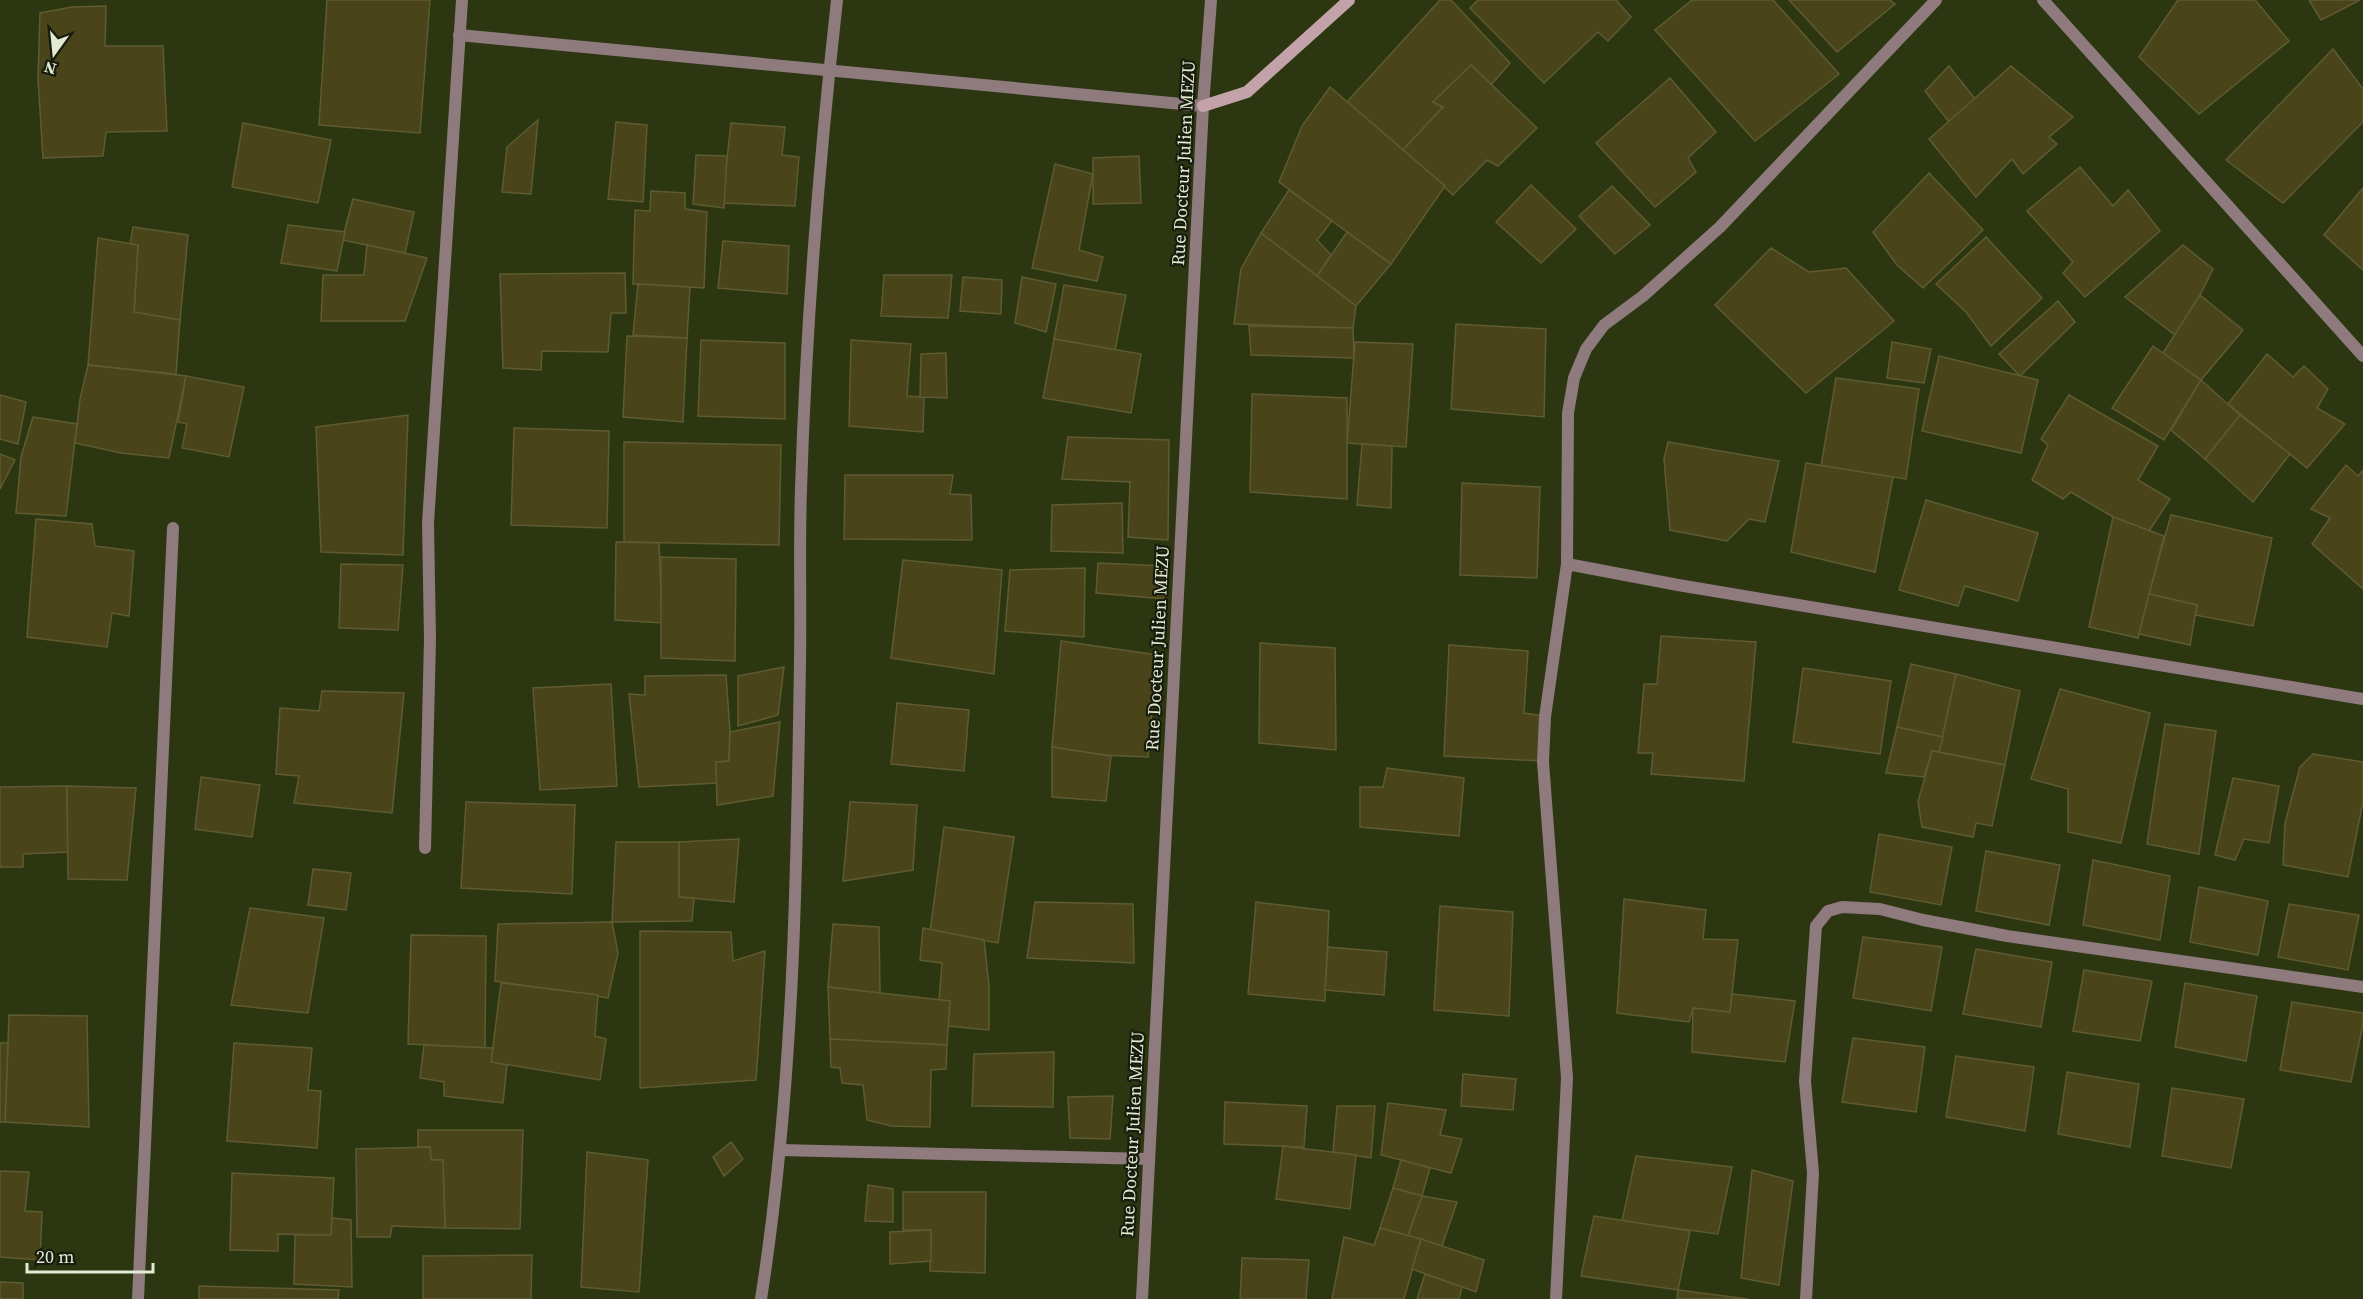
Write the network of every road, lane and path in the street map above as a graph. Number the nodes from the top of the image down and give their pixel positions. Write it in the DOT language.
graph roads {
  1 [pos="462,0"];
  2 [pos="837,0"];
  3 [pos="1211,0"];
  4 [pos="1348,0"];
  5 [pos="1936,0"];
  6 [pos="2043,0"];
  7 [pos="459,35"];
  8 [pos="829,70"];
  9 [pos="1203,105"];
  10 [pos="2363,357"];
  11 [pos="173,528"];
  12 [pos="1567,564"];
  13 [pos="2363,699"];
  14 [pos="425,848"];
  15 [pos="2363,987"];
  16 [pos="781,1150"];
  17 [pos="1149,1159"];
  18 [pos="138,1299"];
  19 [pos="761,1299"];
  20 [pos="1142,1299"];
  21 [pos="1556,1299"];
  22 [pos="1806,1299"];
  1 -- 7 [label="street"];
  2 -- 8 [label="street"];
  3 -- 9 [label="street, Rue Docteur Julien MEZU"];
  4 -- 9 [label="street"];
  5 -- 12 [label="street"];
  6 -- 10 [label="street"];
  7 -- 8 [label="street"];
  7 -- 14 [label="street"];
  8 -- 9 [label="street"];
  8 -- 16 [label="street"];
  9 -- 17 [label="street, Rue Docteur Julien MEZU"];
  11 -- 18 [label="street"];
  12 -- 13 [label="street"];
  12 -- 21 [label="street"];
  15 -- 22 [label="street"];
  16 -- 17 [label="street"];
  16 -- 19 [label="street"];
  17 -- 20 [label="street, Rue Docteur Julien MEZU"];
}
